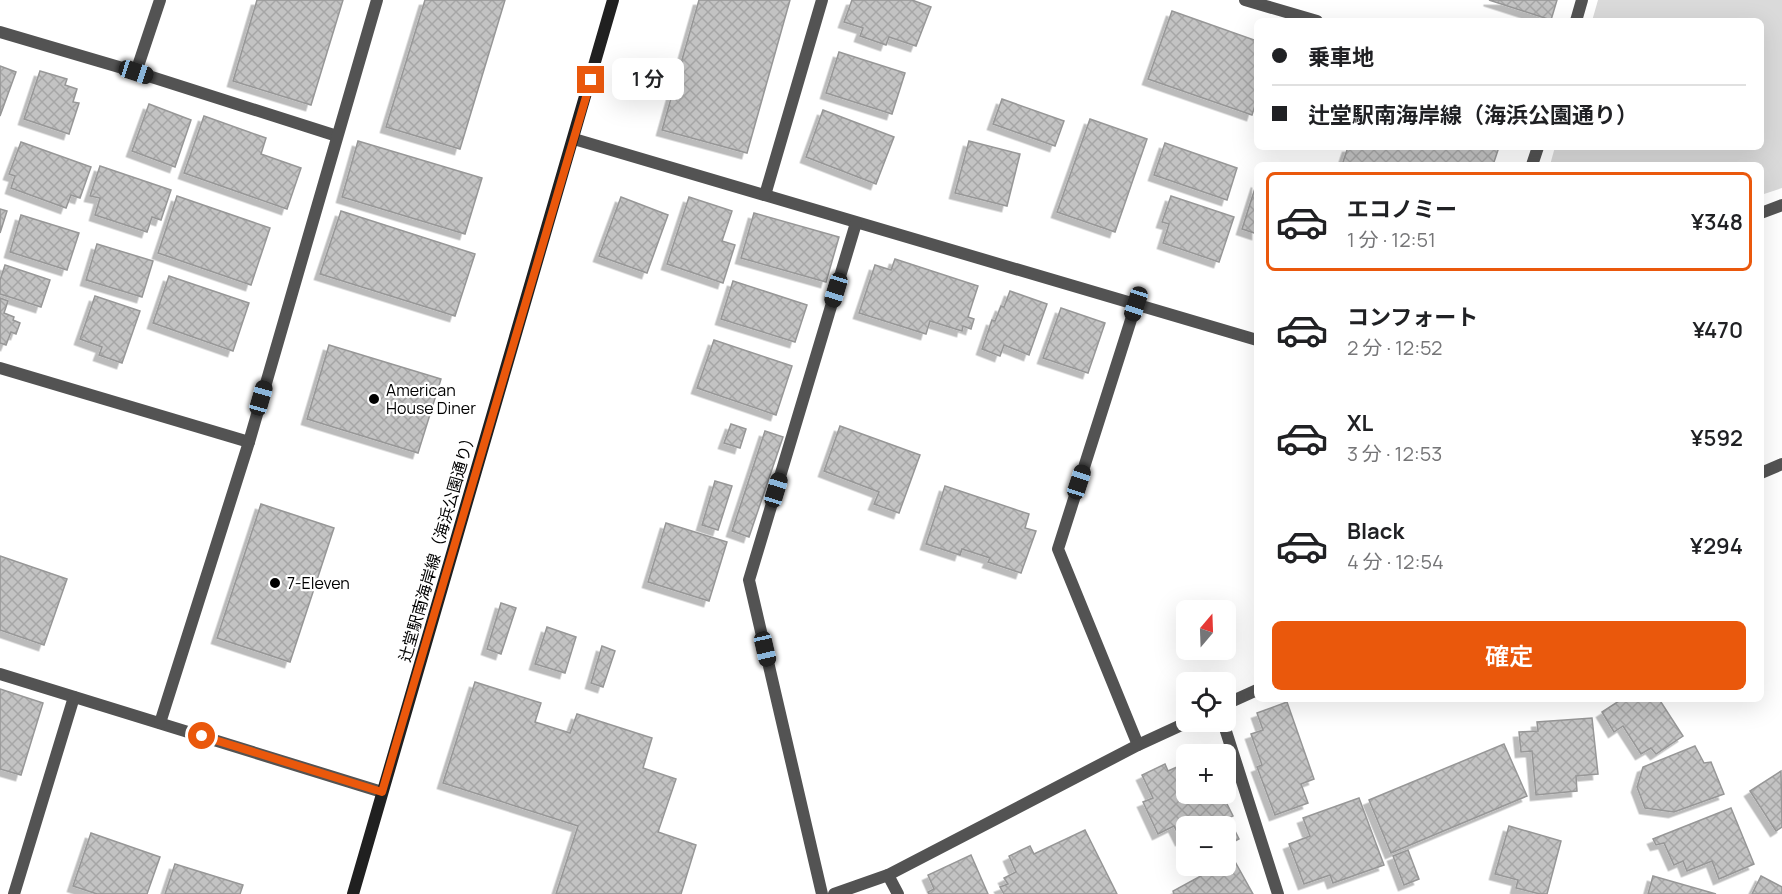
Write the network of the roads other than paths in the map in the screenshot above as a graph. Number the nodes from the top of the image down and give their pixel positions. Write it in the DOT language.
graph roads {
  1 [pos="160,0"];
  2 [pos="377,0"];
  3 [pos="613,0"];
  4 [pos="822,0"];
  5 [pos="1245,0"];
  6 [pos="1582,0"];
  7 [pos="1307,18"];
  8 [pos="1577,18"];
  9 [pos="0,32"];
  10 [pos="136,72"];
  11 [pos="336,136"];
  12 [pos="574,139"];
  13 [pos="765,195"];
  14 [pos="1782,205"];
  15 [pos="1764,212"];
  16 [pos="856,223"];
  17 [pos="1136,304"];
  18 [pos="1254,339"];
  19 [pos="0,368"];
  20 [pos="249,441"];
  21 [pos="1782,464"];
  22 [pos="1764,472"];
  23 [pos="0,674"];
  24 [pos="1254,691"];
  25 [pos="74,697"];
  26 [pos="1236,699"];
  27 [pos="160,723"];
  28 [pos="1176,728"];
  29 [pos="1226,732"];
  30 [pos="1138,745"];
  31 [pos="382,792"];
  32 [pos="888,875"];
  33 [pos="14,894"];
  34 [pos="354,894"];
  35 [pos="822,894"];
  36 [pos="834,894"];
  37 [pos="898,894"];
  38 [pos="1278,894"];
  1 -- 10 [label="street"];
  2 -- 11 [label="street"];
  3 -- 12 [label="street, 辻堂駅南海岸線（海浜公園通り）"];
  4 -- 13 [label="street"];
  5 -- 7 [label="street"];
  6 -- 8 [label="street"];
  9 -- 10 [label="street"];
  10 -- 11 [label="street"];
  11 -- 20 [label="street"];
  12 -- 13 [label="street"];
  12 -- 31 [label="street, 辻堂駅南海岸線（海浜公園通り）"];
  13 -- 16 [label="street"];
  14 -- 15 [label="street"];
  16 -- 17 [label="street"];
  16 -- 35 [label="street"];
  17 -- 18 [label="street"];
  17 -- 30 [label="street"];
  19 -- 20 [label="street"];
  20 -- 27 [label="street"];
  21 -- 22 [label="street"];
  23 -- 25 [label="street"];
  24 -- 26 [label="street"];
  25 -- 27 [label="street"];
  25 -- 33 [label="street"];
  27 -- 31 [label="street"];
  28 -- 30 [label="street"];
  29 -- 38 [label="street"];
  30 -- 32 [label="street"];
  31 -- 34 [label="street, 辻堂駅南海岸線（海浜公園通り）"];
  32 -- 36 [label="street"];
  32 -- 37 [label="street"];
}
